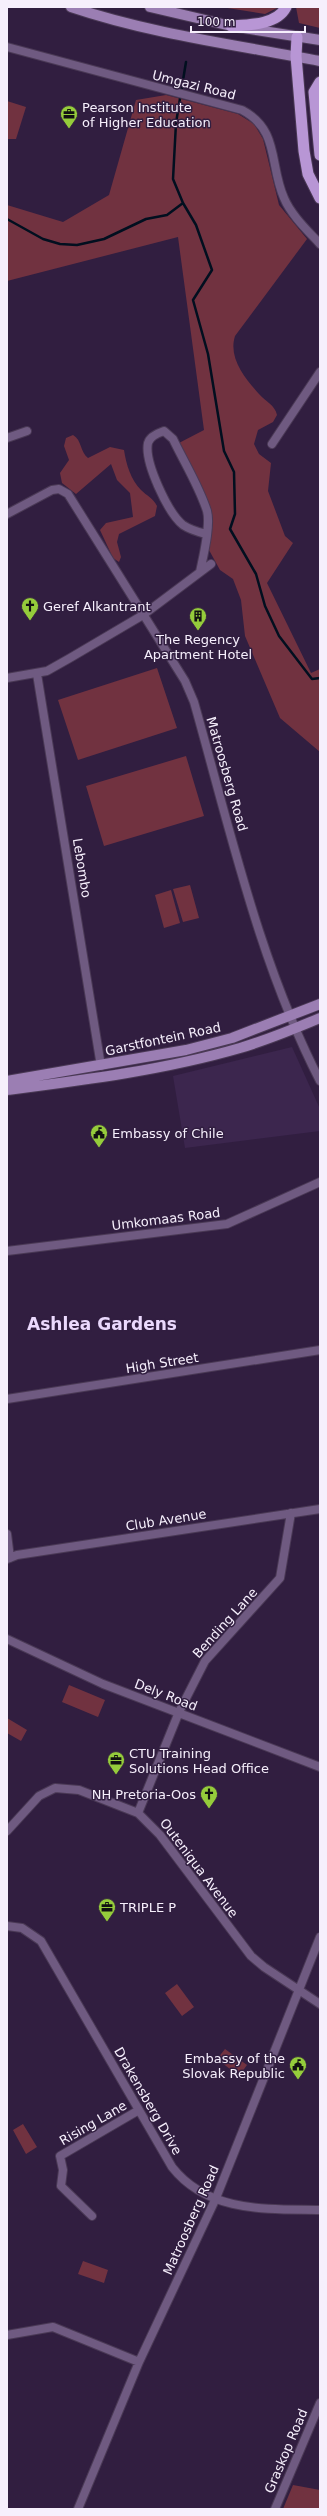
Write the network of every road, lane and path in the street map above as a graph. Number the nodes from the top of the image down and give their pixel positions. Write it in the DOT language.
graph roads {
  1 [pos="71,7"];
  2 [pos="150,7"];
  3 [pos="286,7"];
  4 [pos="230,26"];
  5 [pos="297,37"];
  6 [pos="320,40"];
  7 [pos="7,47"];
  8 [pos="296,56"];
  9 [pos="320,60"];
  10 [pos="320,82"];
  11 [pos="320,155"];
  12 [pos="320,198"];
  13 [pos="320,244"];
  14 [pos="320,372"];
  15 [pos="27,431"];
  16 [pos="7,438"];
  17 [pos="272,444"];
  18 [pos="7,514"];
  19 [pos="206,534"];
  20 [pos="211,564"];
  21 [pos="200,572"];
  22 [pos="143,615"];
  23 [pos="37,674"];
  24 [pos="7,678"];
  25 [pos="320,1004"];
  26 [pos="289,1016"];
  27 [pos="320,1018"];
  28 [pos="295,1028"];
  29 [pos="101,1066"];
  30 [pos="7,1081"];
  31 [pos="320,1081"];
  32 [pos="7,1090"];
  33 [pos="320,1182"];
  34 [pos="7,1251"];
  35 [pos="320,1350"];
  36 [pos="7,1399"];
  37 [pos="320,1509"];
  38 [pos="291,1513"];
  39 [pos="7,1534"];
  40 [pos="10,1556"];
  41 [pos="7,1639"];
  42 [pos="179,1712"];
  43 [pos="320,1767"];
  44 [pos="138,1813"];
  45 [pos="7,1831"];
  46 [pos="7,1926"];
  47 [pos="320,1937"];
  48 [pos="299,1991"];
  49 [pos="320,2004"];
  50 [pos="139,2110"];
  51 [pos="216,2198"];
  52 [pos="320,2210"];
  53 [pos="92,2216"];
  54 [pos="7,2335"];
  55 [pos="139,2362"];
  56 [pos="320,2403"];
  57 [pos="78,2509"];
  58 [pos="275,2509"];
  1 -- 8 [label="main road"];
  2 -- 4 [label="main road"];
  3 -- 4 [label="highway"];
  4 -- 5 [label="main road"];
  5 -- 6 [label="main road"];
  5 -- 8 [label="highway"];
  7 -- 13 [label="street, Umgazi Road"];
  8 -- 9 [label="main road"];
  8 -- 12 [label="highway"];
  10 -- 11 [label="highway"];
  14 -- 17 [label="street"];
  15 -- 16 [label="street"];
  18 -- 22 [label="street, Matroosberg Road"];
  19 -- 19 [label="street"];
  19 -- 21 [label="street"];
  20 -- 21 [label="street"];
  21 -- 22 [label="street"];
  22 -- 23 [label="street"];
  22 -- 26 [label="street, Matroosberg Road"];
  23 -- 24 [label="street"];
  23 -- 29 [label="street, Lebombo"];
  25 -- 26 [label="main road, Garstfontein Road"];
  26 -- 28 [label="street, Matroosberg Road"];
  26 -- 29 [label="main road, Garstfontein Road"];
  27 -- 28 [label="main road, Garstfontein Road"];
  28 -- 31 [label="street, Matroosberg Road"];
  28 -- 32 [label="main road, Garstfontein Road"];
  29 -- 30 [label="main road, Garstfontein Road"];
  33 -- 34 [label="street, Umkomaas Road"];
  35 -- 36 [label="street, High Street"];
  37 -- 38 [label="street, Club Avenue"];
  38 -- 40 [label="street, Club Avenue"];
  38 -- 42 [label="street, Bending Lane"];
  39 -- 40 [label="street"];
  41 -- 42 [label="street, Dely Road"];
  42 -- 43 [label="street, Dely Road"];
  42 -- 44 [label="street, Bending Lane"];
  44 -- 45 [label="street, Outeniqua Avenue"];
  44 -- 48 [label="street, Outeniqua Avenue"];
  46 -- 50 [label="street, Drakensberg Drive"];
  47 -- 48 [label="street, Matroosberg Road"];
  48 -- 49 [label="street, Outeniqua Avenue"];
  48 -- 51 [label="street, Matroosberg Road"];
  50 -- 51 [label="street, Drakensberg Drive"];
  50 -- 53 [label="street, Rising Lane"];
  51 -- 52 [label="street, Drakensberg Drive"];
  51 -- 55 [label="street, Matroosberg Road"];
  54 -- 55 [label="street"];
  55 -- 57 [label="street, Matroosberg Road"];
  56 -- 58 [label="street, Graskop Road"];
}
